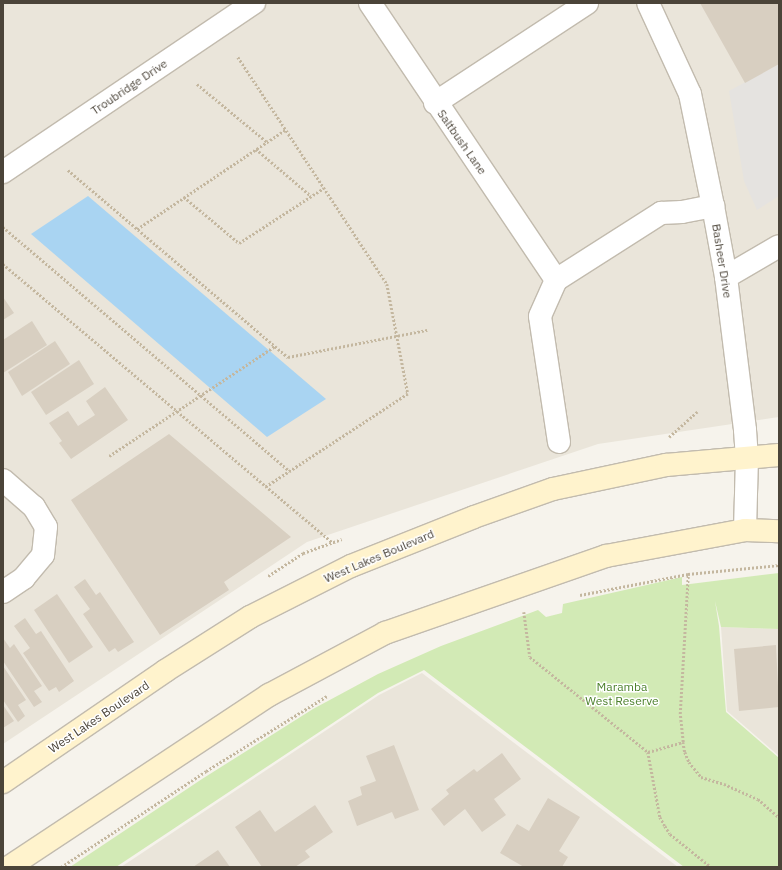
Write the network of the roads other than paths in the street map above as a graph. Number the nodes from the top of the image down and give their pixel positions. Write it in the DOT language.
graph roads {
  1 [pos="254,3"];
  2 [pos="370,3"];
  3 [pos="587,3"];
  4 [pos="648,3"];
  5 [pos="435,103"];
  6 [pos="3,172"];
  7 [pos="713,206"];
  8 [pos="779,246"];
  9 [pos="726,277"];
  10 [pos="556,280"];
  11 [pos="559,442"];
  12 [pos="779,455"];
  13 [pos="747,458"];
  14 [pos="3,480"];
  15 [pos="745,530"];
  16 [pos="779,531"];
  17 [pos="3,592"];
  18 [pos="3,782"];
  19 [pos="9,867"];
  1 -- 6 [label="street, Troubridge Drive"];
  2 -- 5 [label="street, Saltbush Lane"];
  3 -- 5 [label="street"];
  4 -- 7 [label="street, Basheer Drive"];
  5 -- 10 [label="street, Saltbush Lane"];
  7 -- 9 [label="street, Basheer Drive"];
  7 -- 10 [label="street"];
  8 -- 9 [label="street"];
  9 -- 13 [label="street, Basheer Drive"];
  10 -- 11 [label="street"];
  12 -- 13 [label="main road, West Lakes Boulevard"];
  13 -- 15 [label="street, Basheer Drive"];
  13 -- 18 [label="main road, West Lakes Boulevard"];
  14 -- 17 [label="street"];
  15 -- 16 [label="main road"];
  15 -- 19 [label="main road"];
}
